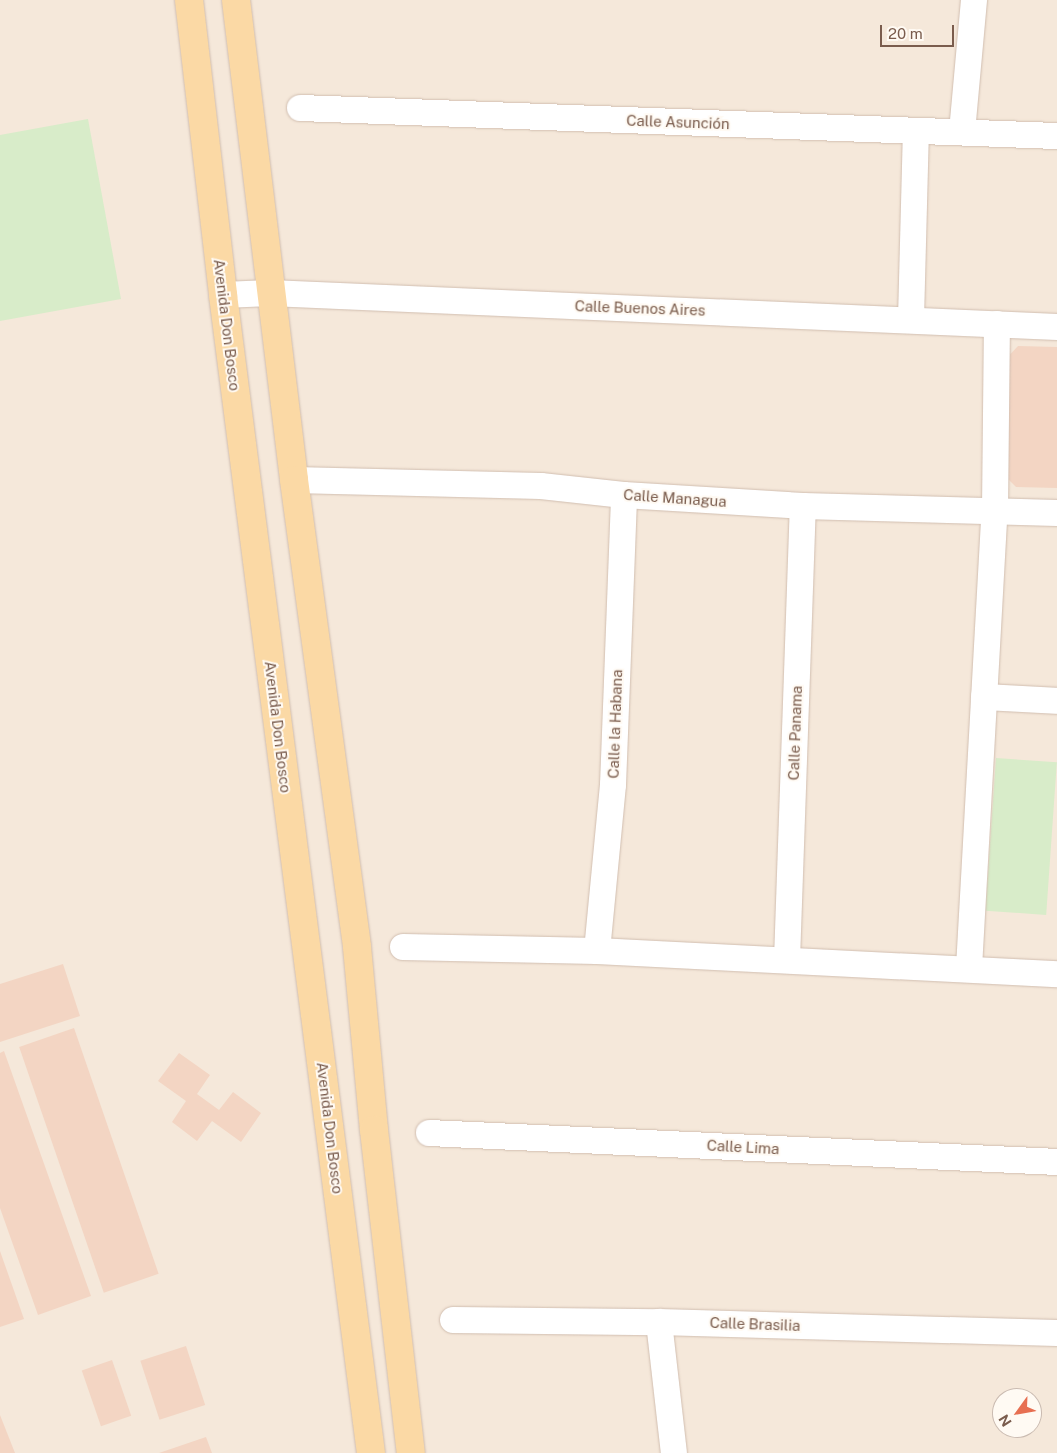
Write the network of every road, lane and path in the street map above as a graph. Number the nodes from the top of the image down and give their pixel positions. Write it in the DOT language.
graph roads {
  1 [pos="189,0"];
  2 [pos="236,0"];
  3 [pos="974,0"];
  4 [pos="300,108"];
  5 [pos="916,131"];
  6 [pos="962,132"];
  7 [pos="1057,136"];
  8 [pos="270,293"];
  9 [pos="223,295"];
  10 [pos="912,319"];
  11 [pos="997,324"];
  12 [pos="1057,327"];
  13 [pos="294,480"];
  14 [pos="624,495"];
  15 [pos="803,506"];
  16 [pos="995,510"];
  17 [pos="1057,513"];
  18 [pos="984,697"];
  19 [pos="1057,701"];
  20 [pos="403,947"];
  21 [pos="597,951"];
  22 [pos="787,960"];
  23 [pos="968,968"];
  24 [pos="1057,974"];
  25 [pos="429,1133"];
  26 [pos="1057,1162"];
  27 [pos="453,1320"];
  28 [pos="659,1322"];
  29 [pos="1057,1333"];
  30 [pos="372,1453"];
  31 [pos="411,1453"];
  32 [pos="674,1453"];
  1 -- 9 [label="main road, Avenida Don Bosco"];
  2 -- 8 [label="main road"];
  3 -- 6 [label="street"];
  4 -- 5 [label="street, Calle Asunción"];
  5 -- 6 [label="street, Calle Asunción"];
  5 -- 10 [label="street"];
  6 -- 7 [label="street, Calle Asunción"];
  8 -- 9 [label="street, Calle Buenos Aires"];
  8 -- 10 [label="street, Calle Buenos Aires"];
  8 -- 13 [label="main road"];
  9 -- 30 [label="main road, Avenida Don Bosco"];
  10 -- 11 [label="street, Calle Buenos Aires"];
  11 -- 12 [label="street, Calle Buenos Aires"];
  11 -- 16 [label="street"];
  13 -- 14 [label="street, Calle Managua"];
  13 -- 31 [label="main road"];
  14 -- 15 [label="street, Calle Managua"];
  14 -- 21 [label="street, Calle la Habana"];
  15 -- 16 [label="street, Calle Managua"];
  15 -- 22 [label="street, Calle Panama"];
  16 -- 17 [label="street, Calle Managua"];
  16 -- 18 [label="street"];
  18 -- 19 [label="street"];
  18 -- 23 [label="street"];
  20 -- 21 [label="street"];
  21 -- 22 [label="street"];
  22 -- 23 [label="street"];
  23 -- 24 [label="street"];
  25 -- 26 [label="street, Calle Lima"];
  27 -- 28 [label="street, Calle Brasilia"];
  28 -- 29 [label="street, Calle Brasilia"];
  28 -- 32 [label="street"];
}
